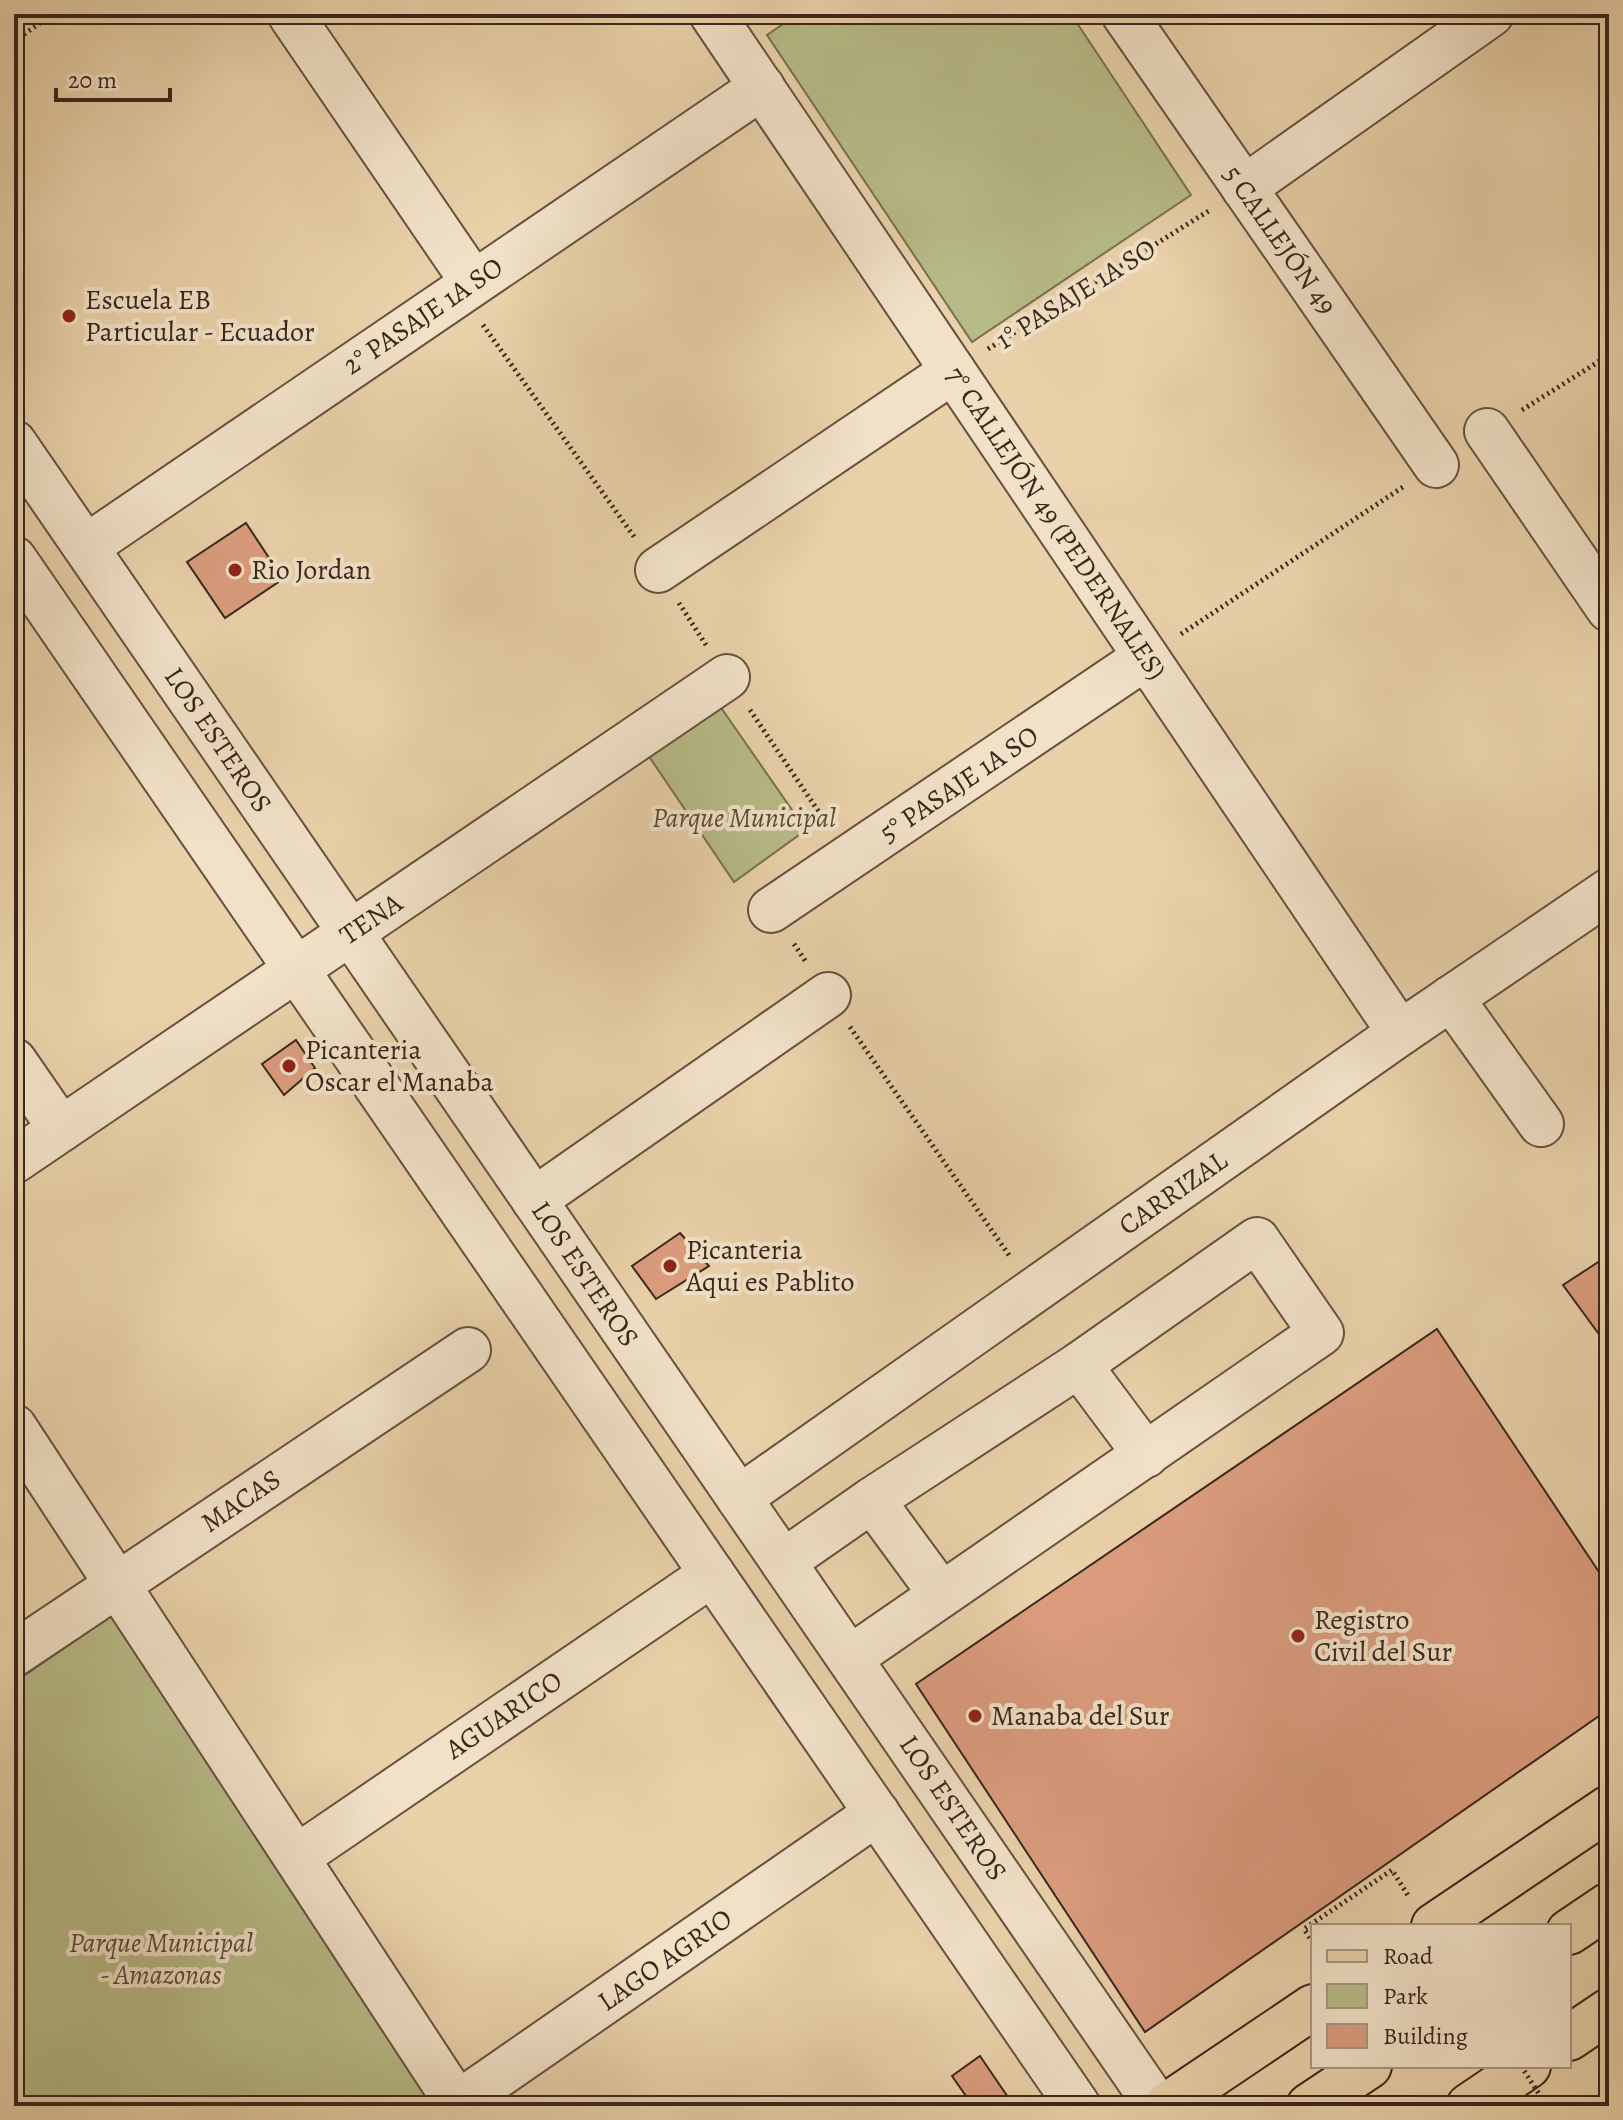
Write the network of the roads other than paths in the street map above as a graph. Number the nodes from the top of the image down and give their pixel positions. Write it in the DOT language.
graph roads {
  1 [pos="290,14"];
  2 [pos="712,14"];
  3 [pos="1124,14"];
  4 [pos="1491,14"];
  5 [pos="762,87"];
  6 [pos="1244,188"];
  7 [pos="473,282"];
  8 [pos="953,371"];
  9 [pos="1487,431"];
  10 [pos="14,443"];
  11 [pos="1436,465"];
  12 [pos="86,547"];
  13 [pos="14,559"];
  14 [pos="658,570"];
  15 [pos="1609,609"];
  16 [pos="1146,657"];
  17 [pos="727,677"];
  18 [pos="1609,891"];
  19 [pos="771,910"];
  20 [pos="351,933"];
  21 [pos="297,970"];
  22 [pos="828,995"];
  23 [pos="1451,998"];
  24 [pos="1400,1033"];
  25 [pos="14,1061"];
  26 [pos="1541,1124"];
  27 [pos="61,1129"];
  28 [pos="14,1161"];
  29 [pos="534,1200"];
  30 [pos="468,1350"];
  31 [pos="1079,1365"];
  32 [pos="14,1427"];
  33 [pos="1146,1455"];
  34 [pos="739,1498"];
  35 [pos="872,1500"];
  36 [pos="783,1562"];
  37 [pos="712,1574"];
  38 [pos="118,1583"];
  39 [pos="941,1594"];
  40 [pos="14,1654"];
  41 [pos="850,1658"];
  42 [pos="1609,1808"];
  43 [pos="877,1813"];
  44 [pos="297,1857"];
  45 [pos="1437,1924"];
  46 [pos="1311,2008"];
  47 [pos="1609,2011"];
  48 [pos="1571,2037"];
  49 [pos="1366,2068"];
  50 [pos="1525,2068"];
  51 [pos="457,2105"];
  52 [pos="1471,2105"];
  53 [pos="1078,2106"];
  54 [pos="1157,2106"];
  55 [pos="1166,2106"];
  56 [pos="1309,2106"];
  1 -- 7 [label="street"];
  2 -- 5 [label="street, 7° CALLEJÓN 49 (PEDERNALES)"];
  3 -- 6 [label="street, 5 CALLEJÓN 49"];
  4 -- 6 [label="street"];
  5 -- 7 [label="street, 2° PASAJE 1A SO"];
  5 -- 8 [label="street, 7° CALLEJÓN 49 (PEDERNALES)"];
  6 -- 11 [label="street, 5 CALLEJÓN 49"];
  7 -- 12 [label="street, 2° PASAJE 1A SO"];
  8 -- 14 [label="street"];
  8 -- 16 [label="street, 7° CALLEJÓN 49 (PEDERNALES)"];
  9 -- 15 [label="street"];
  10 -- 12 [label="street, LOS ESTEROS"];
  12 -- 20 [label="street, LOS ESTEROS"];
  13 -- 21 [label="street"];
  16 -- 19 [label="street, 5° PASAJE 1A SO"];
  16 -- 24 [label="street, 7° CALLEJÓN 49 (PEDERNALES)"];
  17 -- 20 [label="street, TENA"];
  18 -- 23 [label="street, CARRIZAL"];
  20 -- 21 [label="street, TENA"];
  20 -- 29 [label="street, LOS ESTEROS"];
  21 -- 27 [label="street, TENA"];
  21 -- 37 [label="street"];
  22 -- 29 [label="street"];
  23 -- 24 [label="street, CARRIZAL"];
  23 -- 26 [label="street"];
  24 -- 34 [label="street, CARRIZAL"];
  25 -- 27 [label="street"];
  27 -- 28 [label="street, TENA"];
  29 -- 34 [label="street, LOS ESTEROS"];
  30 -- 38 [label="street, MACAS"];
  31 -- 33 [label="street"];
  31 -- 33 [label="street"];
  31 -- 35 [label="street"];
  32 -- 38 [label="street"];
  33 -- 39 [label="street"];
  34 -- 36 [label="street, LOS ESTEROS"];
  35 -- 36 [label="street"];
  35 -- 39 [label="street"];
  36 -- 41 [label="street, LOS ESTEROS"];
  37 -- 43 [label="street"];
  37 -- 44 [label="street, AGUARICO"];
  38 -- 40 [label="street, MACAS"];
  38 -- 44 [label="street"];
  39 -- 41 [label="street"];
  41 -- 54 [label="street, LOS ESTEROS"];
  42 -- 45 [label="main road"];
  43 -- 51 [label="street, LAGO AGRIO"];
  43 -- 53 [label="street"];
  44 -- 51 [label="street"];
  46 -- 55 [label="main road"];
  47 -- 48 [label="main road"];
  49 -- 56 [label="main road"];
  50 -- 52 [label="main road"];
}
